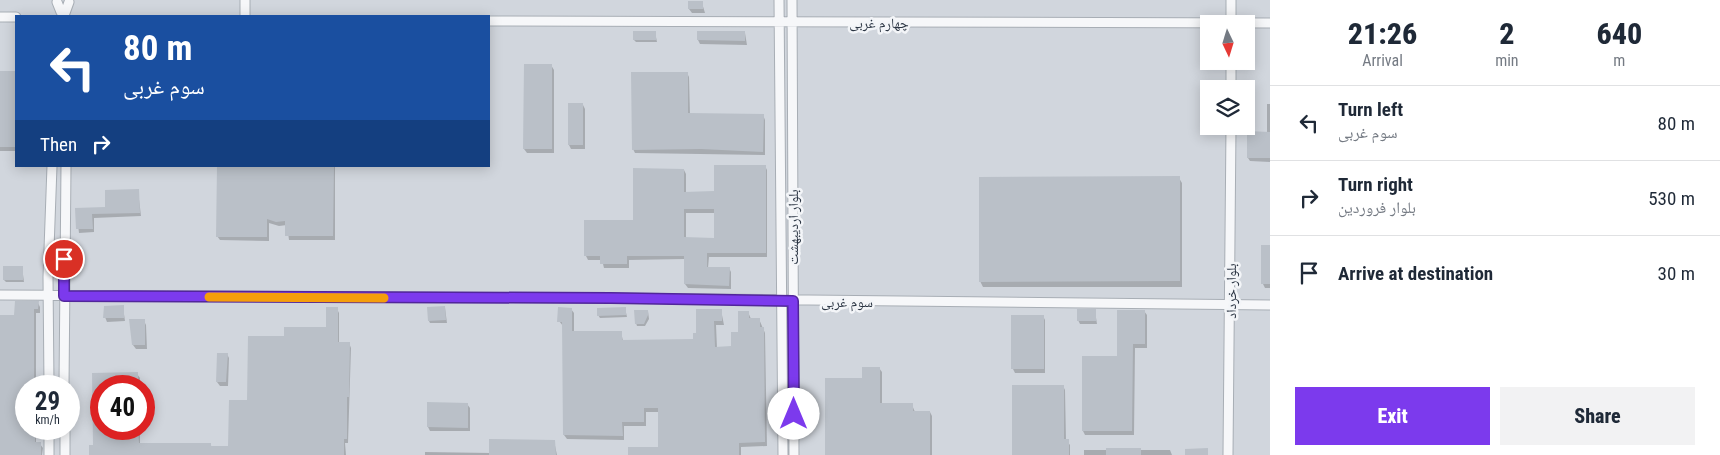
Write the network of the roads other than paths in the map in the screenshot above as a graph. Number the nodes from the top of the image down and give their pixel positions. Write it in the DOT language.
graph roads {
  1 [pos="246,0"];
  2 [pos="779,0"];
  3 [pos="792,0"];
  4 [pos="1231,0"];
  5 [pos="57,1"];
  6 [pos="69,1"];
  7 [pos="57,15"];
  8 [pos="69,15"];
  9 [pos="245,15"];
  10 [pos="1231,15"];
  11 [pos="0,17"];
  12 [pos="15,17"];
  13 [pos="490,21"];
  14 [pos="779,23"];
  15 [pos="793,23"];
  16 [pos="1200,23"];
  17 [pos="1255,23"];
  18 [pos="1270,23"];
  19 [pos="1231,135"];
  20 [pos="52,167"];
  21 [pos="66,167"];
  22 [pos="48,277"];
  23 [pos="64,278"];
  24 [pos="0,295"];
  25 [pos="48,296"];
  26 [pos="64,296"];
  27 [pos="780,301"];
  28 [pos="793,301"];
  29 [pos="1231,305"];
  30 [pos="1270,305"];
  31 [pos="48,319"];
  32 [pos="64,319"];
  33 [pos="49,375"];
  34 [pos="64,375"];
  35 [pos="49,440"];
  36 [pos="65,440"];
  37 [pos="49,455"];
  38 [pos="65,455"];
  39 [pos="783,455"];
  40 [pos="794,455"];
  41 [pos="1228,455"];
  1 -- 9 [label="street"];
  2 -- 14 [label="street, بلوار اردیبهشت"];
  3 -- 15 [label="street, بلوار اردیبهشت"];
  4 -- 10 [label="street"];
  5 -- 6 [label="street"];
  5 -- 7 [label="street"];
  6 -- 8 [label="street"];
  11 -- 12 [label="street"];
  13 -- 14 [label="street, چهارم غربی"];
  14 -- 15 [label="street, چهارم غربی"];
  14 -- 27 [label="street, بلوار اردیبهشت"];
  15 -- 16 [label="street, چهارم غربی"];
  15 -- 28 [label="street, بلوار اردیبهشت"];
  17 -- 18 [label="street, چهارم غربی"];
  19 -- 29 [label="street, بلوار خرداد"];
  20 -- 22 [label="street"];
  21 -- 23 [label="street"];
  22 -- 23 [label="street"];
  22 -- 25 [label="street"];
  23 -- 26 [label="street"];
  24 -- 25 [label="street, سوم غربی"];
  25 -- 26 [label="street, سوم غربی"];
  25 -- 31 [label="street"];
  26 -- 27 [label="street, سوم غربی"];
  26 -- 32 [label="street"];
  27 -- 28 [label="street, سوم غربی"];
  27 -- 39 [label="street, بلوار اردیبهشت"];
  28 -- 29 [label="street, سوم غربی"];
  28 -- 40 [label="street, بلوار اردیبهشت"];
  29 -- 30 [label="street, سوم غربی"];
  29 -- 41 [label="street, بلوار خرداد"];
  31 -- 32 [label="street"];
  31 -- 33 [label="street"];
  32 -- 34 [label="street"];
  35 -- 37 [label="street"];
  36 -- 38 [label="street"];
}
